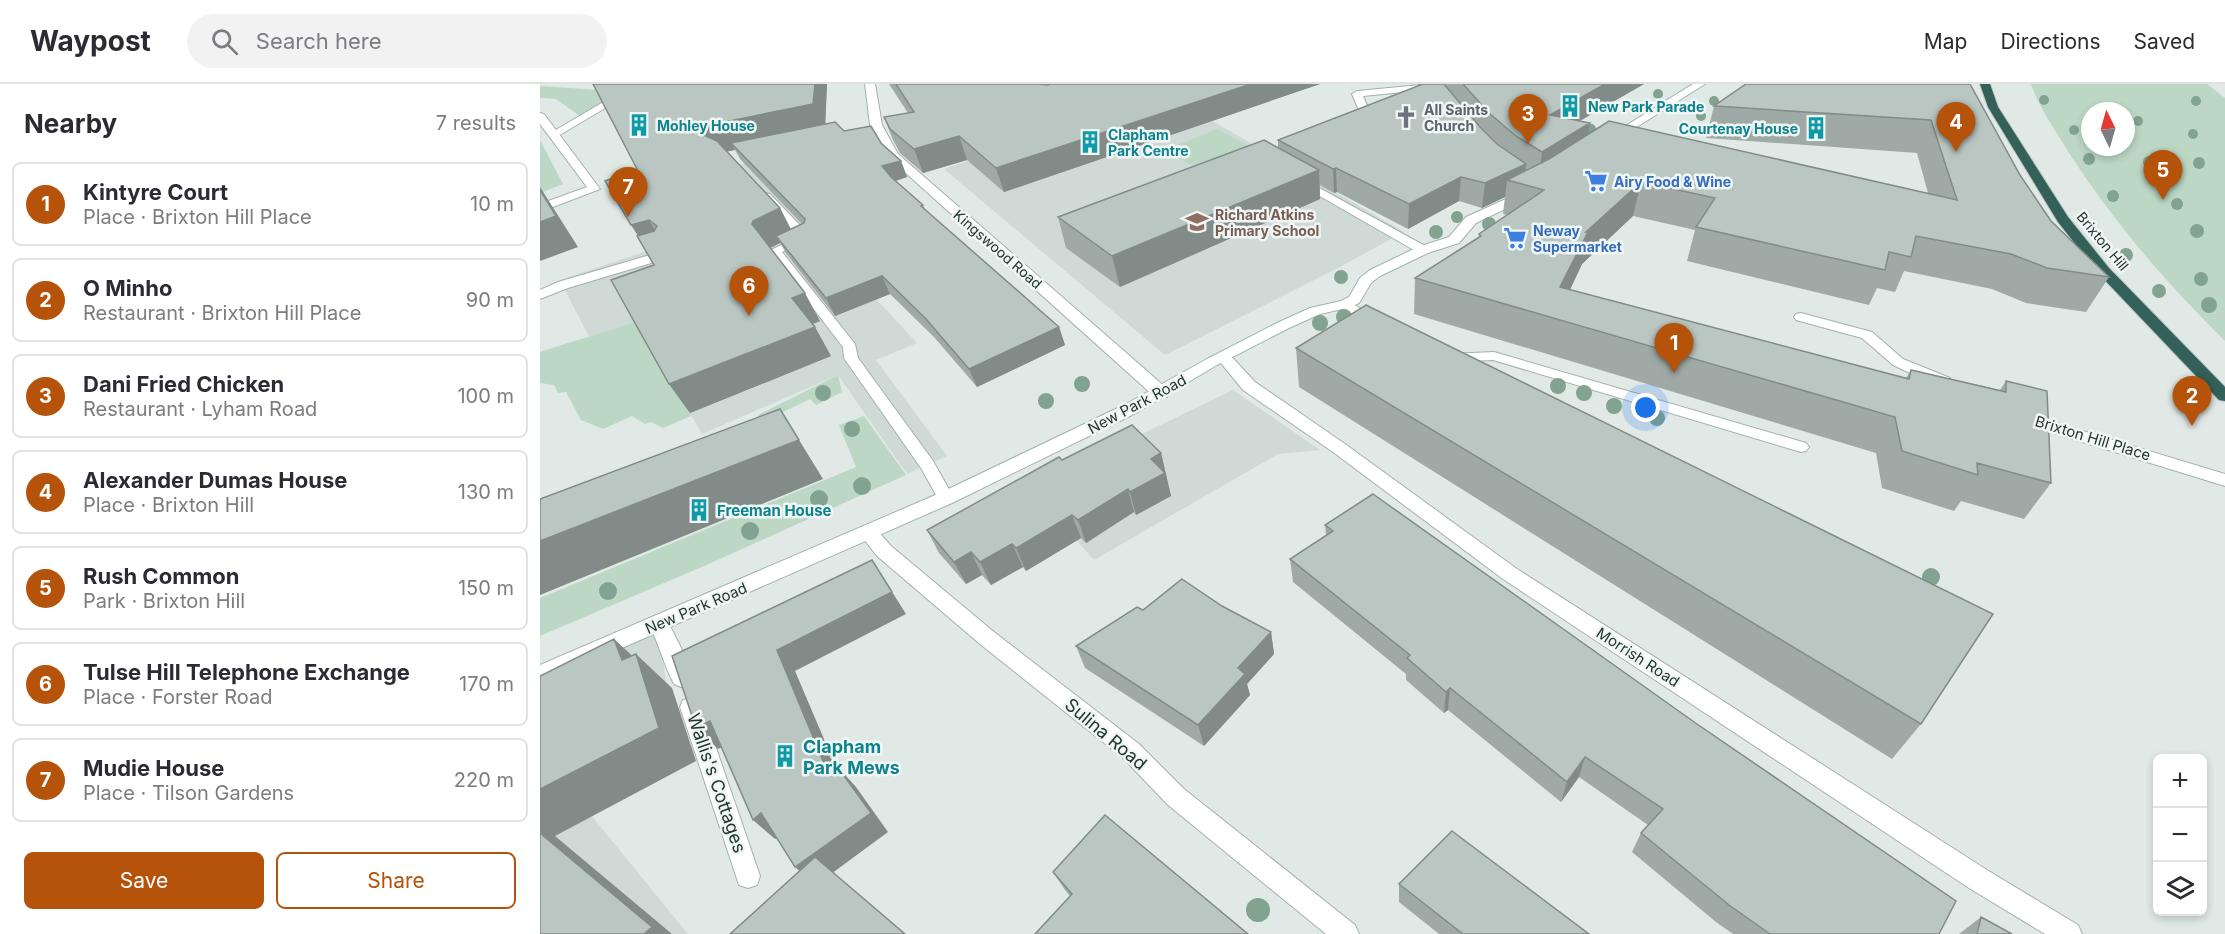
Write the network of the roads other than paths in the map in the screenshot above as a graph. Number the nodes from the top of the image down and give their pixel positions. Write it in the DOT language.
graph roads {
  1 [pos="641,84"];
  2 [pos="870,84"];
  3 [pos="1700,84"];
  4 [pos="1985,84"];
  5 [pos="1436,89"];
  6 [pos="1363,108"];
  7 [pos="540,116"];
  8 [pos="554,134"];
  9 [pos="1603,144"];
  10 [pos="1294,177"];
  11 [pos="1532,184"];
  12 [pos="760,189"];
  13 [pos="540,208"];
  14 [pos="1423,250"];
  15 [pos="667,254"];
  16 [pos="540,295"];
  17 [pos="1346,304"];
  18 [pos="1801,317"];
  19 [pos="1390,333"];
  20 [pos="1431,355"];
  21 [pos="1224,357"];
  22 [pos="1957,388"];
  23 [pos="1161,393"];
  24 [pos="2225,396"];
  25 [pos="2009,411"];
  26 [pos="1801,447"];
  27 [pos="2225,480"];
  28 [pos="946,498"];
  29 [pos="868,533"];
  30 [pos="659,624"];
  31 [pos="540,675"];
  32 [pos="748,876"];
  33 [pos="1346,934"];
  34 [pos="2069,934"];
  1 -- 8 [label="lane"];
  2 -- 23 [label="street, Kingswood Road"];
  3 -- 9 [label="street"];
  4 -- 24 [label="highway, Brixton Hill"];
  5 -- 6 [label="lane"];
  7 -- 8 [label="street"];
  8 -- 13 [label="street"];
  10 -- 14 [label="lane"];
  11 -- 14 [label="street"];
  12 -- 28 [label="lane"];
  14 -- 17 [label="street"];
  15 -- 16 [label="lane"];
  17 -- 19 [label="lane"];
  17 -- 21 [label="street, New Park Road"];
  18 -- 22 [label="street"];
  20 -- 26 [label="lane"];
  21 -- 23 [label="street, New Park Road"];
  21 -- 34 [label="street, Morrish Road"];
  23 -- 28 [label="street, New Park Road"];
  25 -- 27 [label="street, Brixton Hill Place"];
  28 -- 29 [label="street, New Park Road"];
  29 -- 30 [label="street, New Park Road"];
  29 -- 33 [label="street, Sulina Road"];
  30 -- 31 [label="street, New Park Road"];
  30 -- 32 [label="street, Wallis's Cottages"];
}
